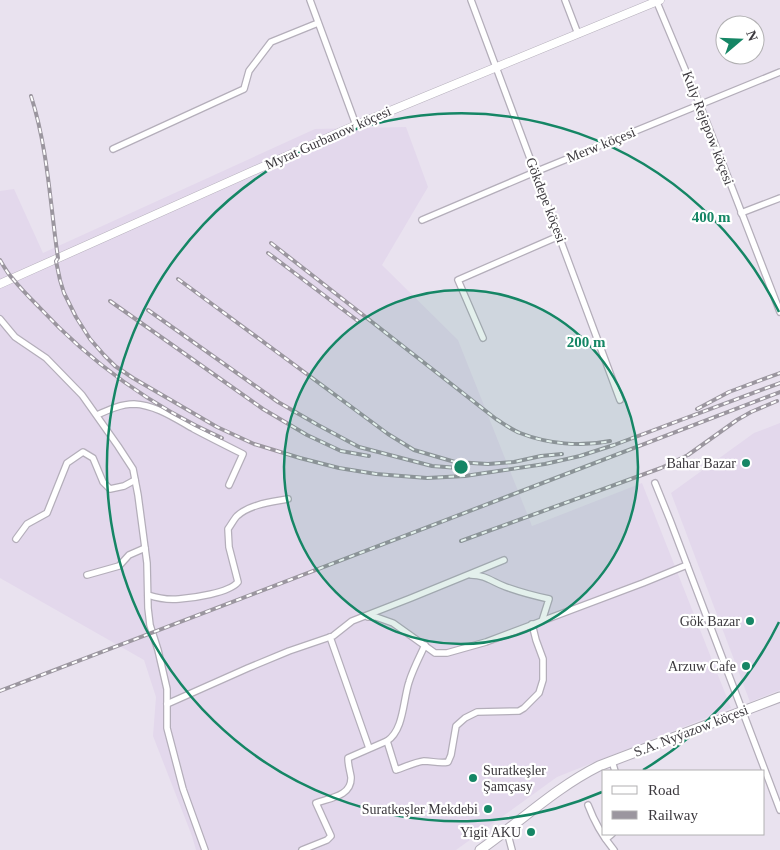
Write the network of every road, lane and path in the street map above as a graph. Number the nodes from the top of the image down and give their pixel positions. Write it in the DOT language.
graph roads {
  1 [pos="310,0"];
  2 [pos="471,0"];
  3 [pos="565,0"];
  4 [pos="658,0"];
  5 [pos="318,23"];
  6 [pos="578,34"];
  7 [pos="497,67"];
  8 [pos="780,72"];
  9 [pos="700,105"];
  10 [pos="356,125"];
  11 [pos="113,149"];
  12 [pos="535,172"];
  13 [pos="780,198"];
  14 [pos="741,213"];
  15 [pos="422,220"];
  16 [pos="559,236"];
  17 [pos="0,284"];
  18 [pos="780,312"];
  19 [pos="0,318"];
  20 [pos="482,338"];
  21 [pos="620,400"];
  22 [pos="97,415"];
  23 [pos="135,480"];
  24 [pos="655,483"];
  25 [pos="229,485"];
  26 [pos="288,499"];
  27 [pos="16,539"];
  28 [pos="145,548"];
  29 [pos="504,560"];
  30 [pos="687,565"];
  31 [pos="87,575"];
  32 [pos="466,576"];
  33 [pos="148,595"];
  34 [pos="362,616"];
  35 [pos="542,621"];
  36 [pos="532,624"];
  37 [pos="330,637"];
  38 [pos="424,645"];
  39 [pos="780,697"];
  40 [pos="167,704"];
  41 [pos="742,711"];
  42 [pos="387,741"];
  43 [pos="369,748"];
  44 [pos="612,761"];
  45 [pos="615,770"];
  46 [pos="765,770"];
  47 [pos="765,771"];
  48 [pos="588,805"];
  49 [pos="780,810"];
  50 [pos="507,831"];
  51 [pos="602,833"];
  52 [pos="603,835"];
  53 [pos="611,835"];
  54 [pos="606,839"];
  55 [pos="205,850"];
  56 [pos="302,850"];
  57 [pos="480,850"];
  58 [pos="512,850"];
  59 [pos="614,850"];
  1 -- 5 [label="street"];
  2 -- 7 [label="street, Gökdepe köçesi"];
  3 -- 6 [label="street"];
  4 -- 6 [label="street, Myrat Gurbanow köçesi"];
  4 -- 9 [label="street, Kuly Rejepow köçesi"];
  5 -- 10 [label="street"];
  5 -- 11 [label="street"];
  6 -- 7 [label="street, Myrat Gurbanow köçesi"];
  7 -- 10 [label="street, Myrat Gurbanow köçesi"];
  7 -- 12 [label="street, Gökdepe köçesi"];
  8 -- 9 [label="street, Merw köçesi"];
  9 -- 12 [label="street, Merw köçesi"];
  9 -- 14 [label="street, Kuly Rejepow köçesi"];
  10 -- 17 [label="street, Myrat Gurbanow köçesi"];
  12 -- 15 [label="street, Merw köçesi"];
  12 -- 16 [label="street, Gökdepe köçesi"];
  13 -- 14 [label="street"];
  14 -- 18 [label="street, Kuly Rejepow köçesi"];
  16 -- 20 [label="street"];
  16 -- 21 [label="street, Gökdepe köçesi"];
  19 -- 22 [label="street"];
  22 -- 23 [label="street"];
  22 -- 25 [label="street"];
  23 -- 27 [label="street"];
  23 -- 28 [label="street"];
  24 -- 30 [label="street"];
  26 -- 33 [label="street"];
  28 -- 31 [label="street"];
  28 -- 33 [label="street"];
  29 -- 32 [label="street"];
  30 -- 35 [label="street"];
  30 -- 41 [label="street"];
  32 -- 34 [label="street"];
  32 -- 35 [label="street"];
  33 -- 40 [label="street"];
  34 -- 37 [label="street"];
  34 -- 38 [label="street"];
  35 -- 36 [label="street"];
  36 -- 38 [label="street"];
  36 -- 42 [label="street"];
  37 -- 40 [label="street"];
  37 -- 43 [label="street"];
  38 -- 42 [label="street"];
  39 -- 41 [label="main road, S.A. Nyýazow köçesi"];
  40 -- 55 [label="street"];
  41 -- 44 [label="main road, S.A. Nyýazow köçesi"];
  41 -- 46 [label="street"];
  42 -- 43 [label="street"];
  43 -- 56 [label="street"];
  44 -- 45 [label="street"];
  44 -- 50 [label="main road, S.A. Nyýazow köçesi"];
  47 -- 49 [label="street"];
  48 -- 51 [label="street"];
  50 -- 57 [label="main road, S.A. Nyýazow köçesi"];
  50 -- 58 [label="street"];
  52 -- 54 [label="street"];
  53 -- 54 [label="street"];
  54 -- 59 [label="street"];
}
